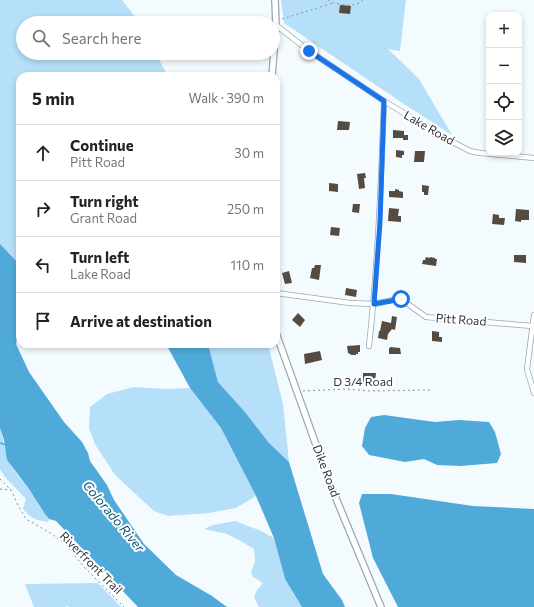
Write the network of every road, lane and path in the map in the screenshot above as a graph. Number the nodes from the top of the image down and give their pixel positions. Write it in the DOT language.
graph roads {
  1 [pos="275,0"];
  2 [pos="328,0"];
  3 [pos="363,0"];
  4 [pos="333,3"];
  5 [pos="276,16"];
  6 [pos="280,22"];
  7 [pos="280,26"];
  8 [pos="273,60"];
  9 [pos="272,72"];
  10 [pos="384,101"];
  11 [pos="534,158"];
  12 [pos="280,294"];
  13 [pos="374,304"];
  14 [pos="534,315"];
  15 [pos="532,326"];
  16 [pos="280,344"];
  17 [pos="370,346"];
  18 [pos="430,390"];
  19 [pos="297,392"];
  20 [pos="534,394"];
  21 [pos="0,479"];
  22 [pos="0,489"];
  23 [pos="11,490"];
  24 [pos="124,607"];
  25 [pos="381,607"];
  1 -- 5 [label="street"];
  2 -- 4 [label="path"];
  3 -- 4 [label="path"];
  4 -- 6 [label="path"];
  7 -- 10 [label="street, Lake Road"];
  8 -- 9 [label="street"];
  10 -- 11 [label="street, Lake Road"];
  10 -- 13 [label="street"];
  12 -- 13 [label="street, Pitt Road"];
  13 -- 15 [label="street, Pitt Road"];
  13 -- 17 [label="street"];
  14 -- 15 [label="street"];
  15 -- 20 [label="street"];
  16 -- 19 [label="street, Dike Road"];
  18 -- 19 [label="path, D 3/4 Road"];
  19 -- 25 [label="street, Dike Road"];
  21 -- 23 [label="path, Riverfront Trail"];
  22 -- 23 [label="path"];
  23 -- 24 [label="path, Riverfront Trail"];
}
